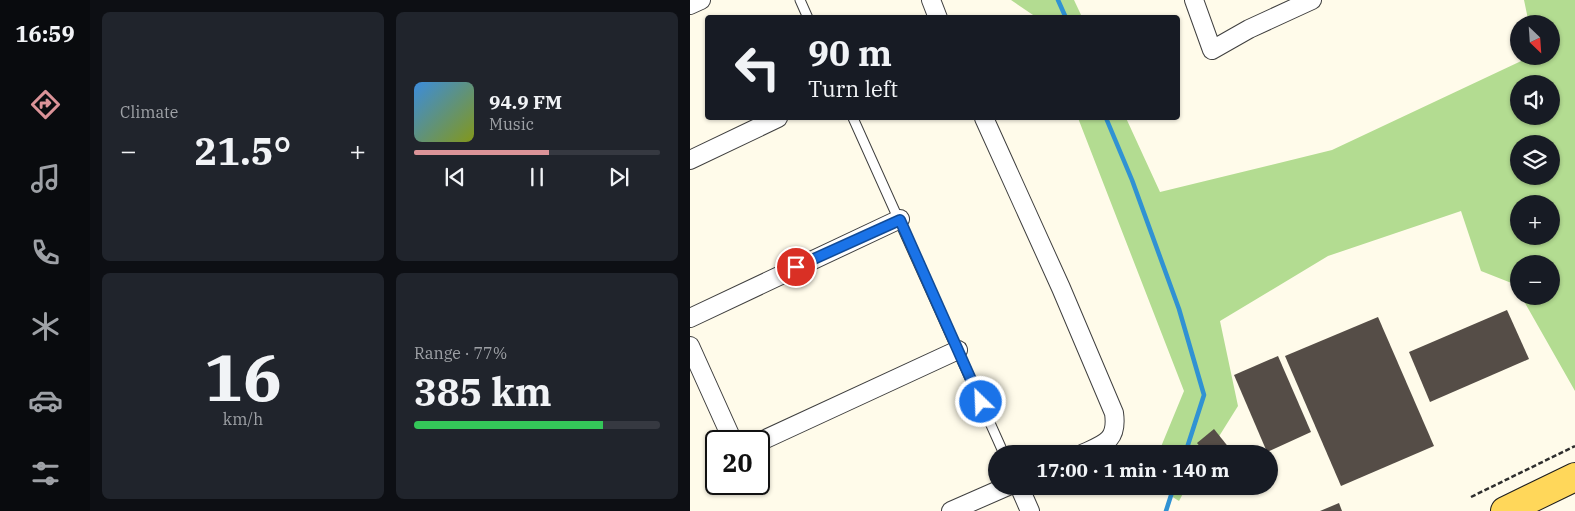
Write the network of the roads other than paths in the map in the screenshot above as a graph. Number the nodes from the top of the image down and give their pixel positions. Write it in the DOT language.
graph roads {
  1 [pos="701,0"];
  2 [pos="800,0"];
  3 [pos="931,0"];
  4 [pos="1194,0"];
  5 [pos="1312,0"];
  6 [pos="690,5"];
  7 [pos="807,15"];
  8 [pos="937,15"];
  9 [pos="774,120"];
  10 [pos="854,120"];
  11 [pos="985,120"];
  12 [pos="690,160"];
  13 [pos="900,220"];
  14 [pos="690,318"];
  15 [pos="690,346"];
  16 [pos="958,350"];
  17 [pos="728,430"];
  18 [pos="770,437"];
  19 [pos="1000,445"];
  20 [pos="1101,445"];
  21 [pos="1575,477"];
  22 [pos="988,495"];
  23 [pos="1023,495"];
  24 [pos="951,511"];
  25 [pos="1030,511"];
  26 [pos="1504,511"];
  1 -- 6 [label="street"];
  2 -- 7 [label="lane"];
  3 -- 8 [label="street"];
  4 -- 5 [label="street"];
  9 -- 12 [label="street"];
  10 -- 13 [label="lane"];
  11 -- 20 [label="street"];
  13 -- 14 [label="street"];
  13 -- 16 [label="lane"];
  15 -- 17 [label="street"];
  16 -- 18 [label="street"];
  16 -- 19 [label="lane"];
  21 -- 26 [label="main road"];
  22 -- 24 [label="street"];
  23 -- 25 [label="street"];
}
